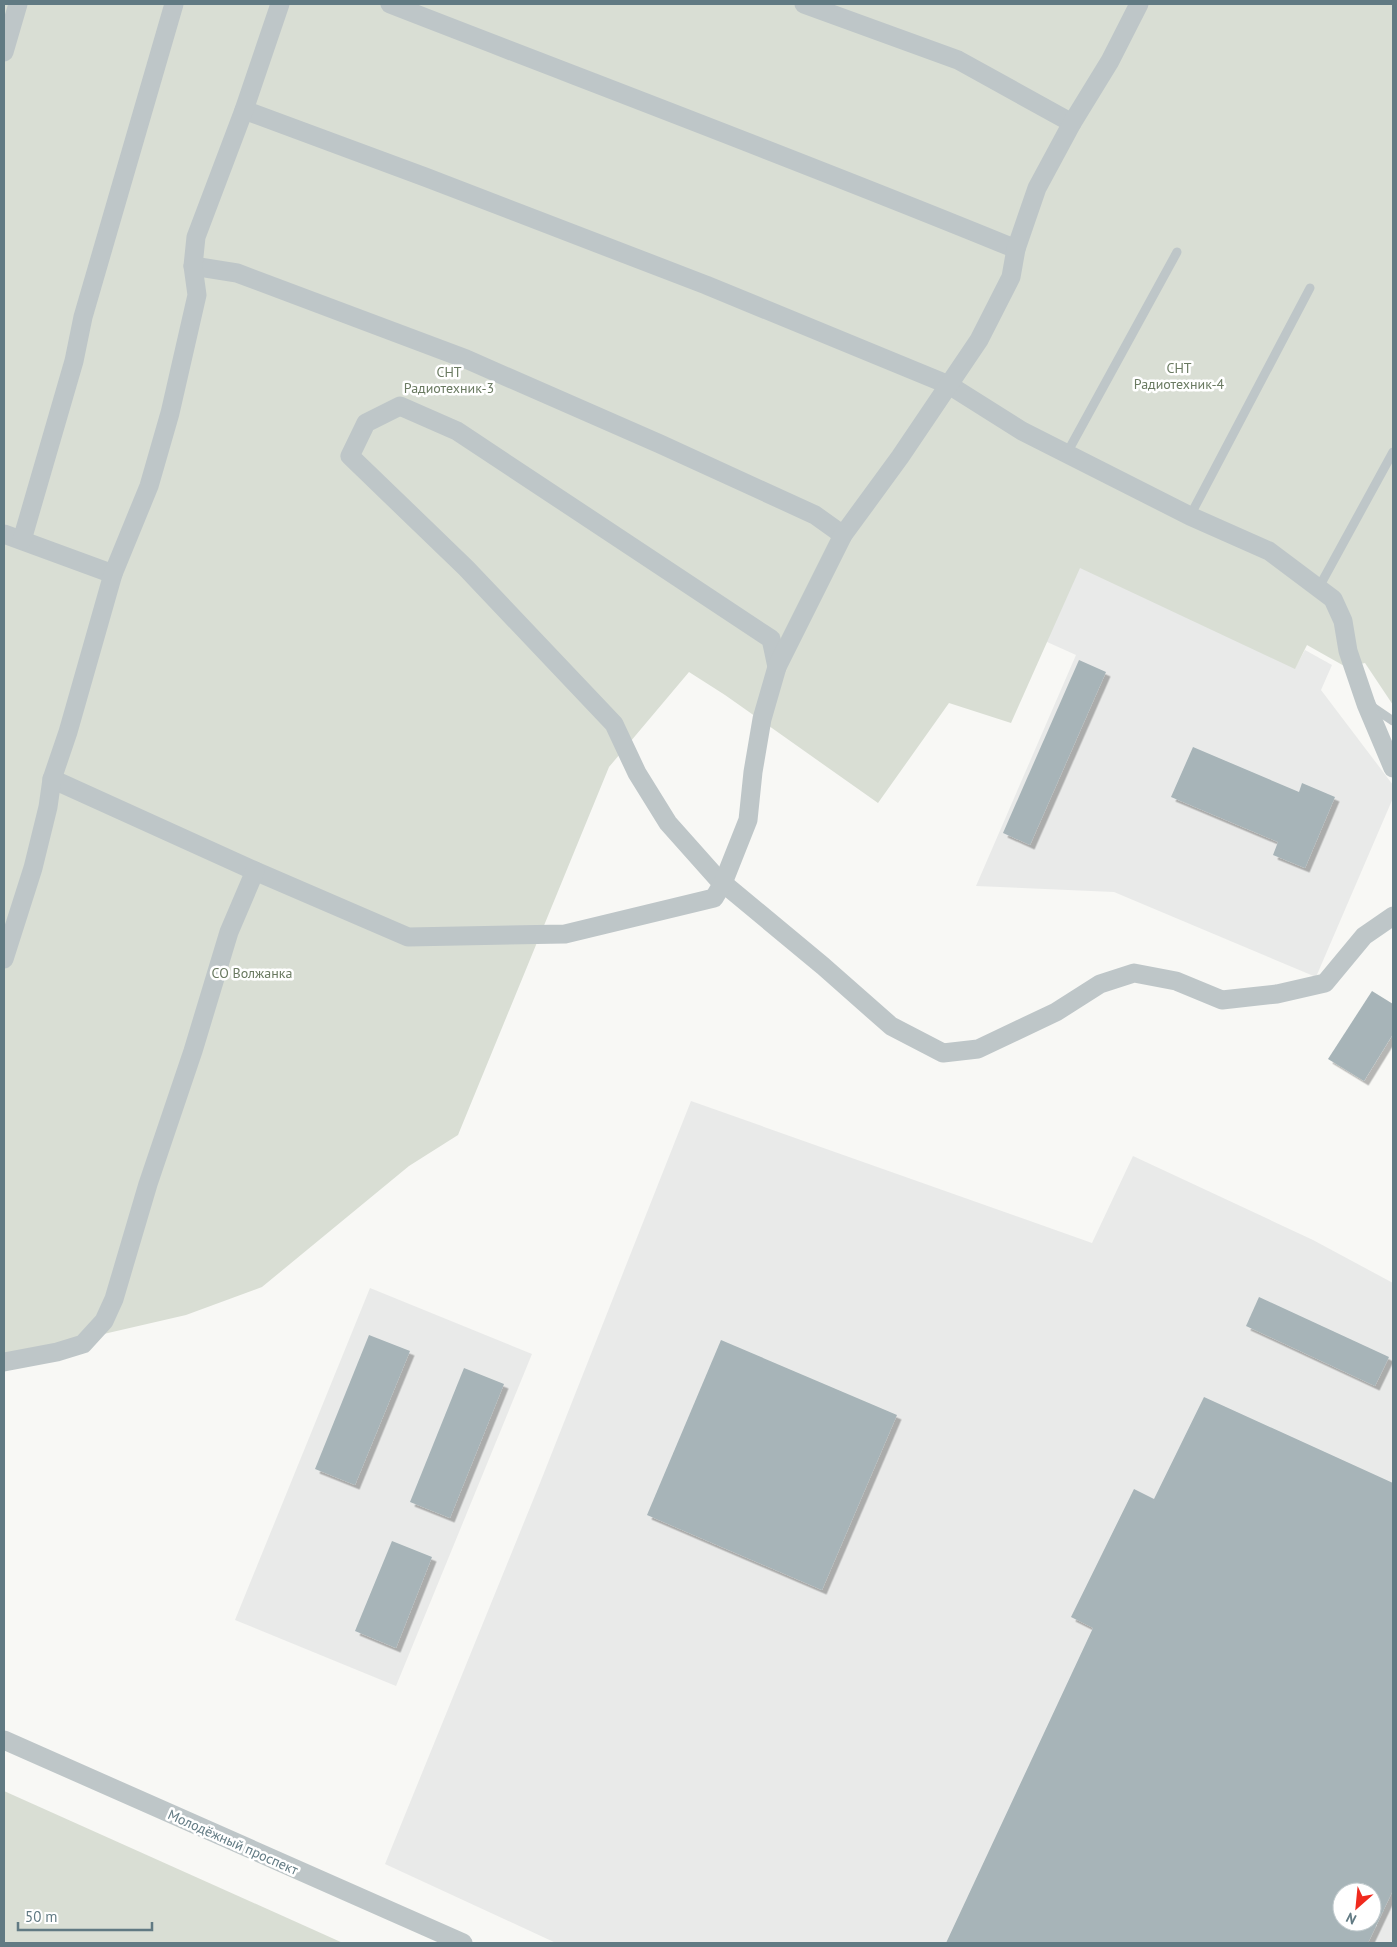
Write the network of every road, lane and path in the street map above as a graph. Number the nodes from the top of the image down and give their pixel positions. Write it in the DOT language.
graph roads {
  1 [pos="18,4"];
  2 [pos="174,4"];
  3 [pos="280,4"];
  4 [pos="390,4"];
  5 [pos="804,4"];
  6 [pos="1135,5"];
  7 [pos="4,52"];
  8 [pos="244,110"];
  9 [pos="1072,123"];
  10 [pos="1016,249"];
  11 [pos="1177,252"];
  12 [pos="193,266"];
  13 [pos="1310,288"];
  14 [pos="949,385"];
  15 [pos="1393,452"];
  16 [pos="1067,453"];
  17 [pos="1190,516"];
  18 [pos="4,534"];
  19 [pos="843,535"];
  20 [pos="22,540"];
  21 [pos="113,574"];
  22 [pos="1318,588"];
  23 [pos="777,667"];
  24 [pos="1366,704"];
  25 [pos="1393,721"];
  26 [pos="1393,768"];
  27 [pos="52,779"];
  28 [pos="255,871"];
  29 [pos="724,883"];
  30 [pos="1393,916"];
  31 [pos="4,959"];
  32 [pos="4,1362"];
  33 [pos="4,1740"];
  34 [pos="463,1943"];
  1 -- 7 [label="street"];
  2 -- 20 [label="street"];
  3 -- 8 [label="street"];
  4 -- 10 [label="street"];
  5 -- 9 [label="street"];
  6 -- 9 [label="street"];
  8 -- 12 [label="street"];
  8 -- 14 [label="street"];
  9 -- 10 [label="street"];
  10 -- 14 [label="street"];
  11 -- 16 [label="lane"];
  12 -- 19 [label="street"];
  12 -- 21 [label="street"];
  13 -- 17 [label="lane"];
  14 -- 16 [label="street"];
  14 -- 19 [label="street"];
  15 -- 22 [label="lane"];
  16 -- 17 [label="street"];
  17 -- 22 [label="street"];
  18 -- 20 [label="street"];
  19 -- 23 [label="street"];
  20 -- 21 [label="street"];
  21 -- 27 [label="street"];
  22 -- 24 [label="street"];
  23 -- 29 [label="street"];
  23 -- 29 [label="street"];
  24 -- 25 [label="lane"];
  24 -- 26 [label="street"];
  27 -- 28 [label="street"];
  27 -- 31 [label="street"];
  28 -- 29 [label="street"];
  28 -- 32 [label="street"];
  29 -- 30 [label="street"];
  33 -- 34 [label="street, Молодёжный проспект"];
}
